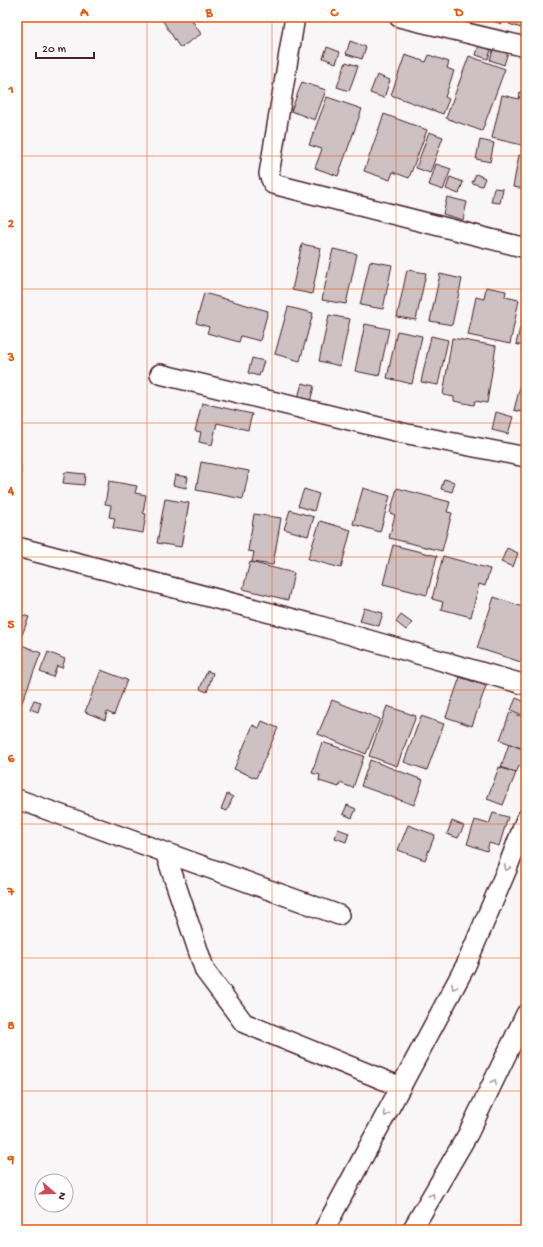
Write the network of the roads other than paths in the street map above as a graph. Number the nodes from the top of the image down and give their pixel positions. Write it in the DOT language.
graph roads {
  1 [pos="295,17"];
  2 [pos="399,17"];
  3 [pos="526,48"];
  4 [pos="526,248"];
  5 [pos="160,374"];
  6 [pos="526,457"];
  7 [pos="17,547"];
  8 [pos="526,685"];
  9 [pos="17,799"];
  10 [pos="526,818"];
  11 [pos="165,852"];
  12 [pos="339,915"];
  13 [pos="526,1014"];
  14 [pos="401,1087"];
  15 [pos="324,1230"];
  16 [pos="412,1230"];
  1 -- 4 [label="street"];
  2 -- 3 [label="street"];
  5 -- 6 [label="street"];
  7 -- 8 [label="street"];
  9 -- 11 [label="street"];
  10 -- 14 [label="street, one-way"];
  11 -- 12 [label="street"];
  11 -- 14 [label="street"];
  16 -- 13 [label="street, one-way"];
  14 -- 15 [label="street, one-way"];
}
